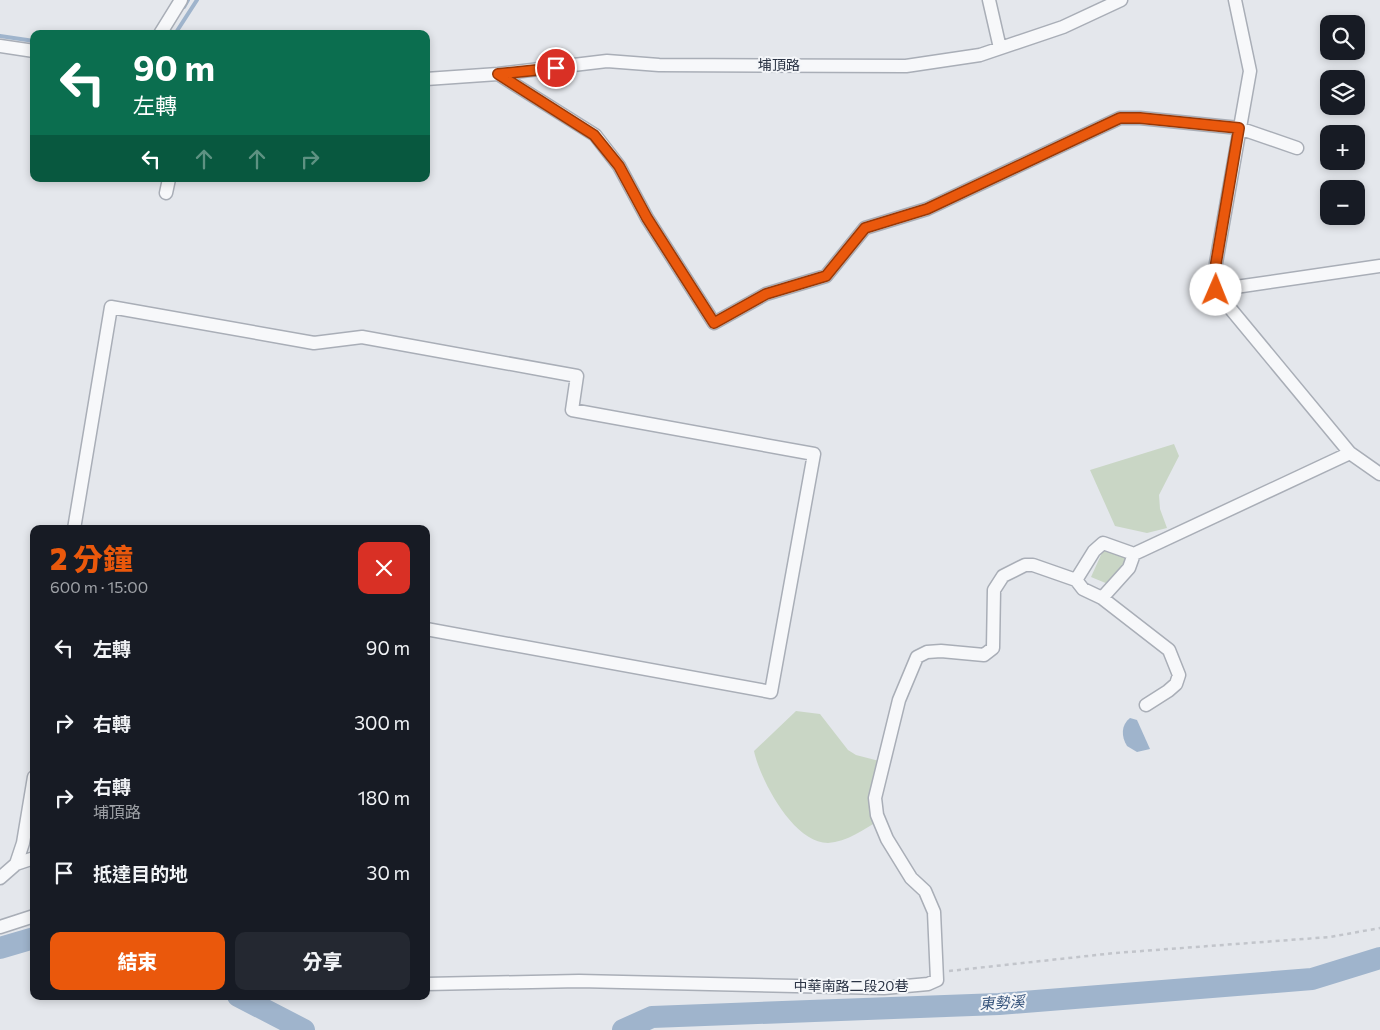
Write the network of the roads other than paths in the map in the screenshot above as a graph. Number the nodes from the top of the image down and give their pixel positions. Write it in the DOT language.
graph roads {
  1 [pos="181,0"];
  2 [pos="989,0"];
  3 [pos="1122,0"];
  4 [pos="1235,0"];
  5 [pos="162,30"];
  6 [pos="0,46"];
  7 [pos="1000,48"];
  8 [pos="30,50"];
  9 [pos="498,74"];
  10 [pos="430,79"];
  11 [pos="1239,128"];
  12 [pos="1297,148"];
  13 [pos="168,182"];
  14 [pos="166,193"];
  15 [pos="1380,266"];
  16 [pos="1216,290"];
  17 [pos="1350,453"];
  18 [pos="1380,474"];
  19 [pos="75,525"];
  20 [pos="1134,554"];
  21 [pos="1076,580"];
  22 [pos="1102,598"];
  23 [pos="430,630"];
  24 [pos="1146,705"];
  25 [pos="30,801"];
  26 [pos="30,859"];
  27 [pos="16,864"];
  28 [pos="0,878"];
  29 [pos="30,917"];
  30 [pos="0,927"];
  31 [pos="430,984"];
  1 -- 5 [label="street"];
  2 -- 7 [label="street"];
  3 -- 7 [label="street, 埔頂路"];
  4 -- 11 [label="street"];
  6 -- 8 [label="street"];
  7 -- 9 [label="street, 埔頂路"];
  9 -- 10 [label="street, 埔頂路"];
  9 -- 11 [label="street"];
  11 -- 12 [label="street"];
  11 -- 16 [label="street"];
  13 -- 14 [label="street"];
  15 -- 16 [label="street"];
  16 -- 17 [label="street"];
  17 -- 18 [label="street"];
  17 -- 20 [label="street"];
  19 -- 23 [label="street"];
  20 -- 21 [label="street"];
  20 -- 22 [label="street"];
  21 -- 22 [label="street"];
  21 -- 31 [label="street, 中華南路二段20巷"];
  22 -- 24 [label="street"];
  25 -- 27 [label="street"];
  26 -- 27 [label="street"];
  27 -- 28 [label="street"];
  29 -- 30 [label="street"];
}
